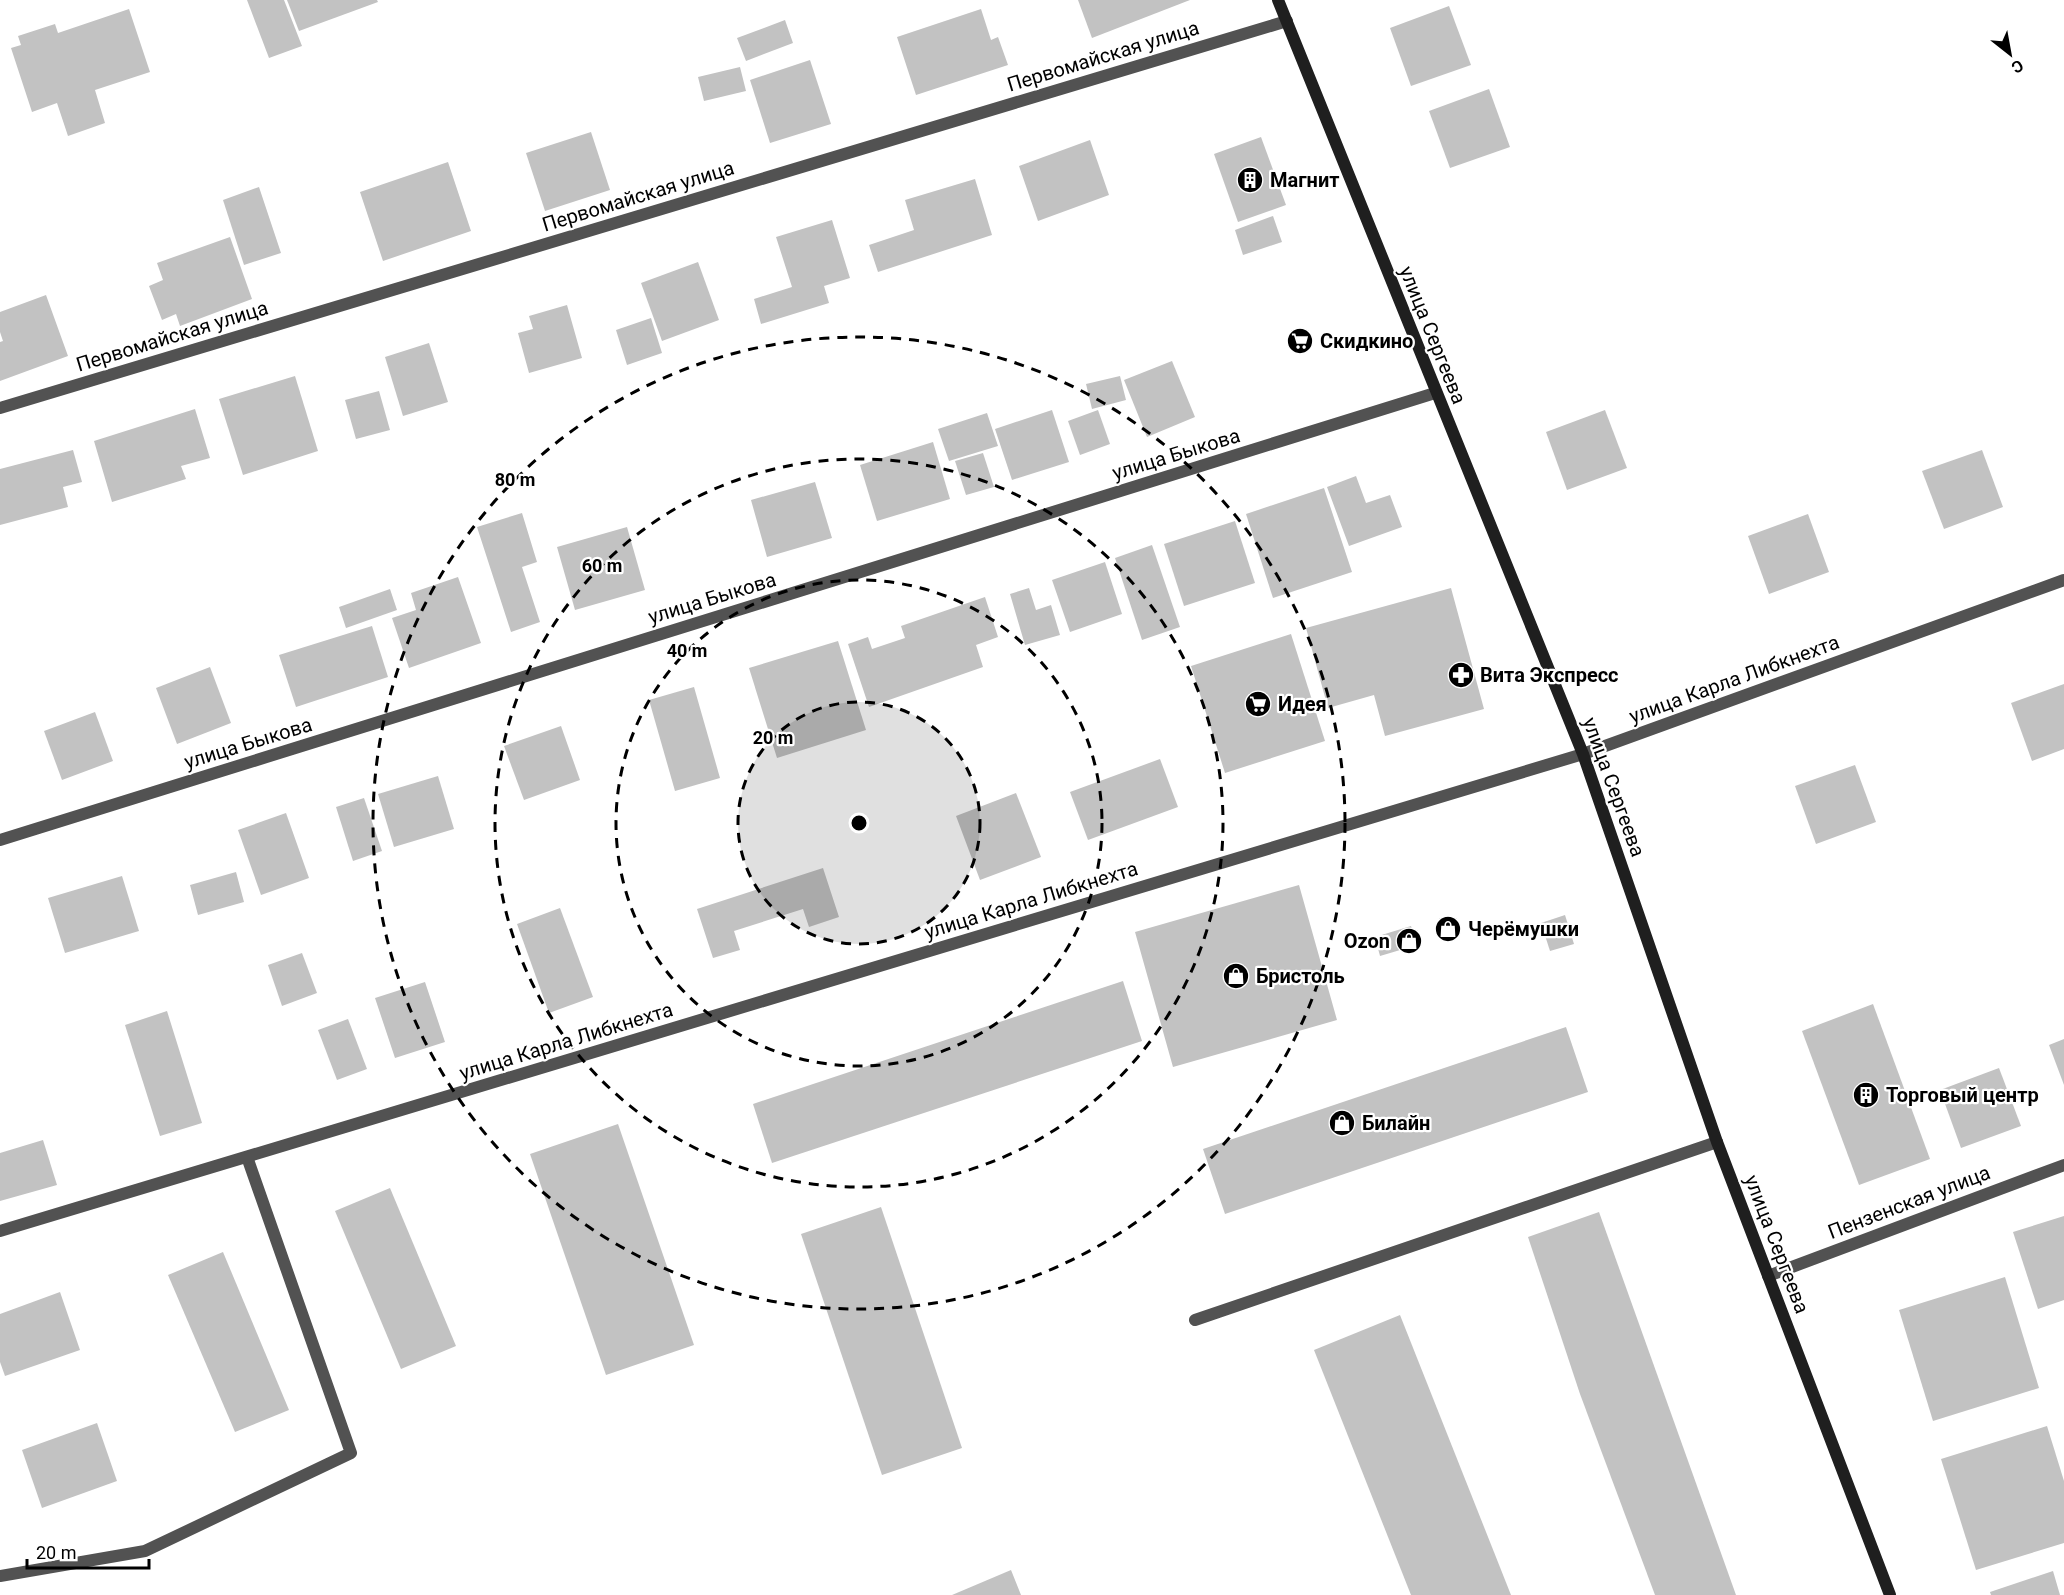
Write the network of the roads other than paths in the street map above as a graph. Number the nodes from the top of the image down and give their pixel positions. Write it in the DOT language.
graph roads {
  1 [pos="1278,0"];
  2 [pos="1287,21"];
  3 [pos="1435,393"];
  4 [pos="0,408"];
  5 [pos="2064,580"];
  6 [pos="1583,754"];
  7 [pos="0,840"];
  8 [pos="1717,1142"];
  9 [pos="247,1157"];
  10 [pos="2064,1165"];
  11 [pos="0,1231"];
  12 [pos="1768,1276"];
  13 [pos="1195,1320"];
  14 [pos="0,1576"];
  15 [pos="1890,1595"];
  1 -- 2 [label="main road, улица Сергеева"];
  2 -- 3 [label="main road, улица Сергеева"];
  2 -- 4 [label="street, Первомайская улица"];
  3 -- 6 [label="main road, улица Сергеева"];
  3 -- 7 [label="street, улица Быкова"];
  5 -- 6 [label="street, улица Карла Либкнехта"];
  6 -- 8 [label="main road, улица Сергеева"];
  6 -- 9 [label="street, улица Карла Либкнехта"];
  8 -- 12 [label="main road, улица Сергеева"];
  8 -- 13 [label="street"];
  9 -- 11 [label="street, улица Карла Либкнехта"];
  9 -- 14 [label="street"];
  10 -- 12 [label="street, Пензенская улица"];
  12 -- 15 [label="main road, улица Сергеева"];
}
